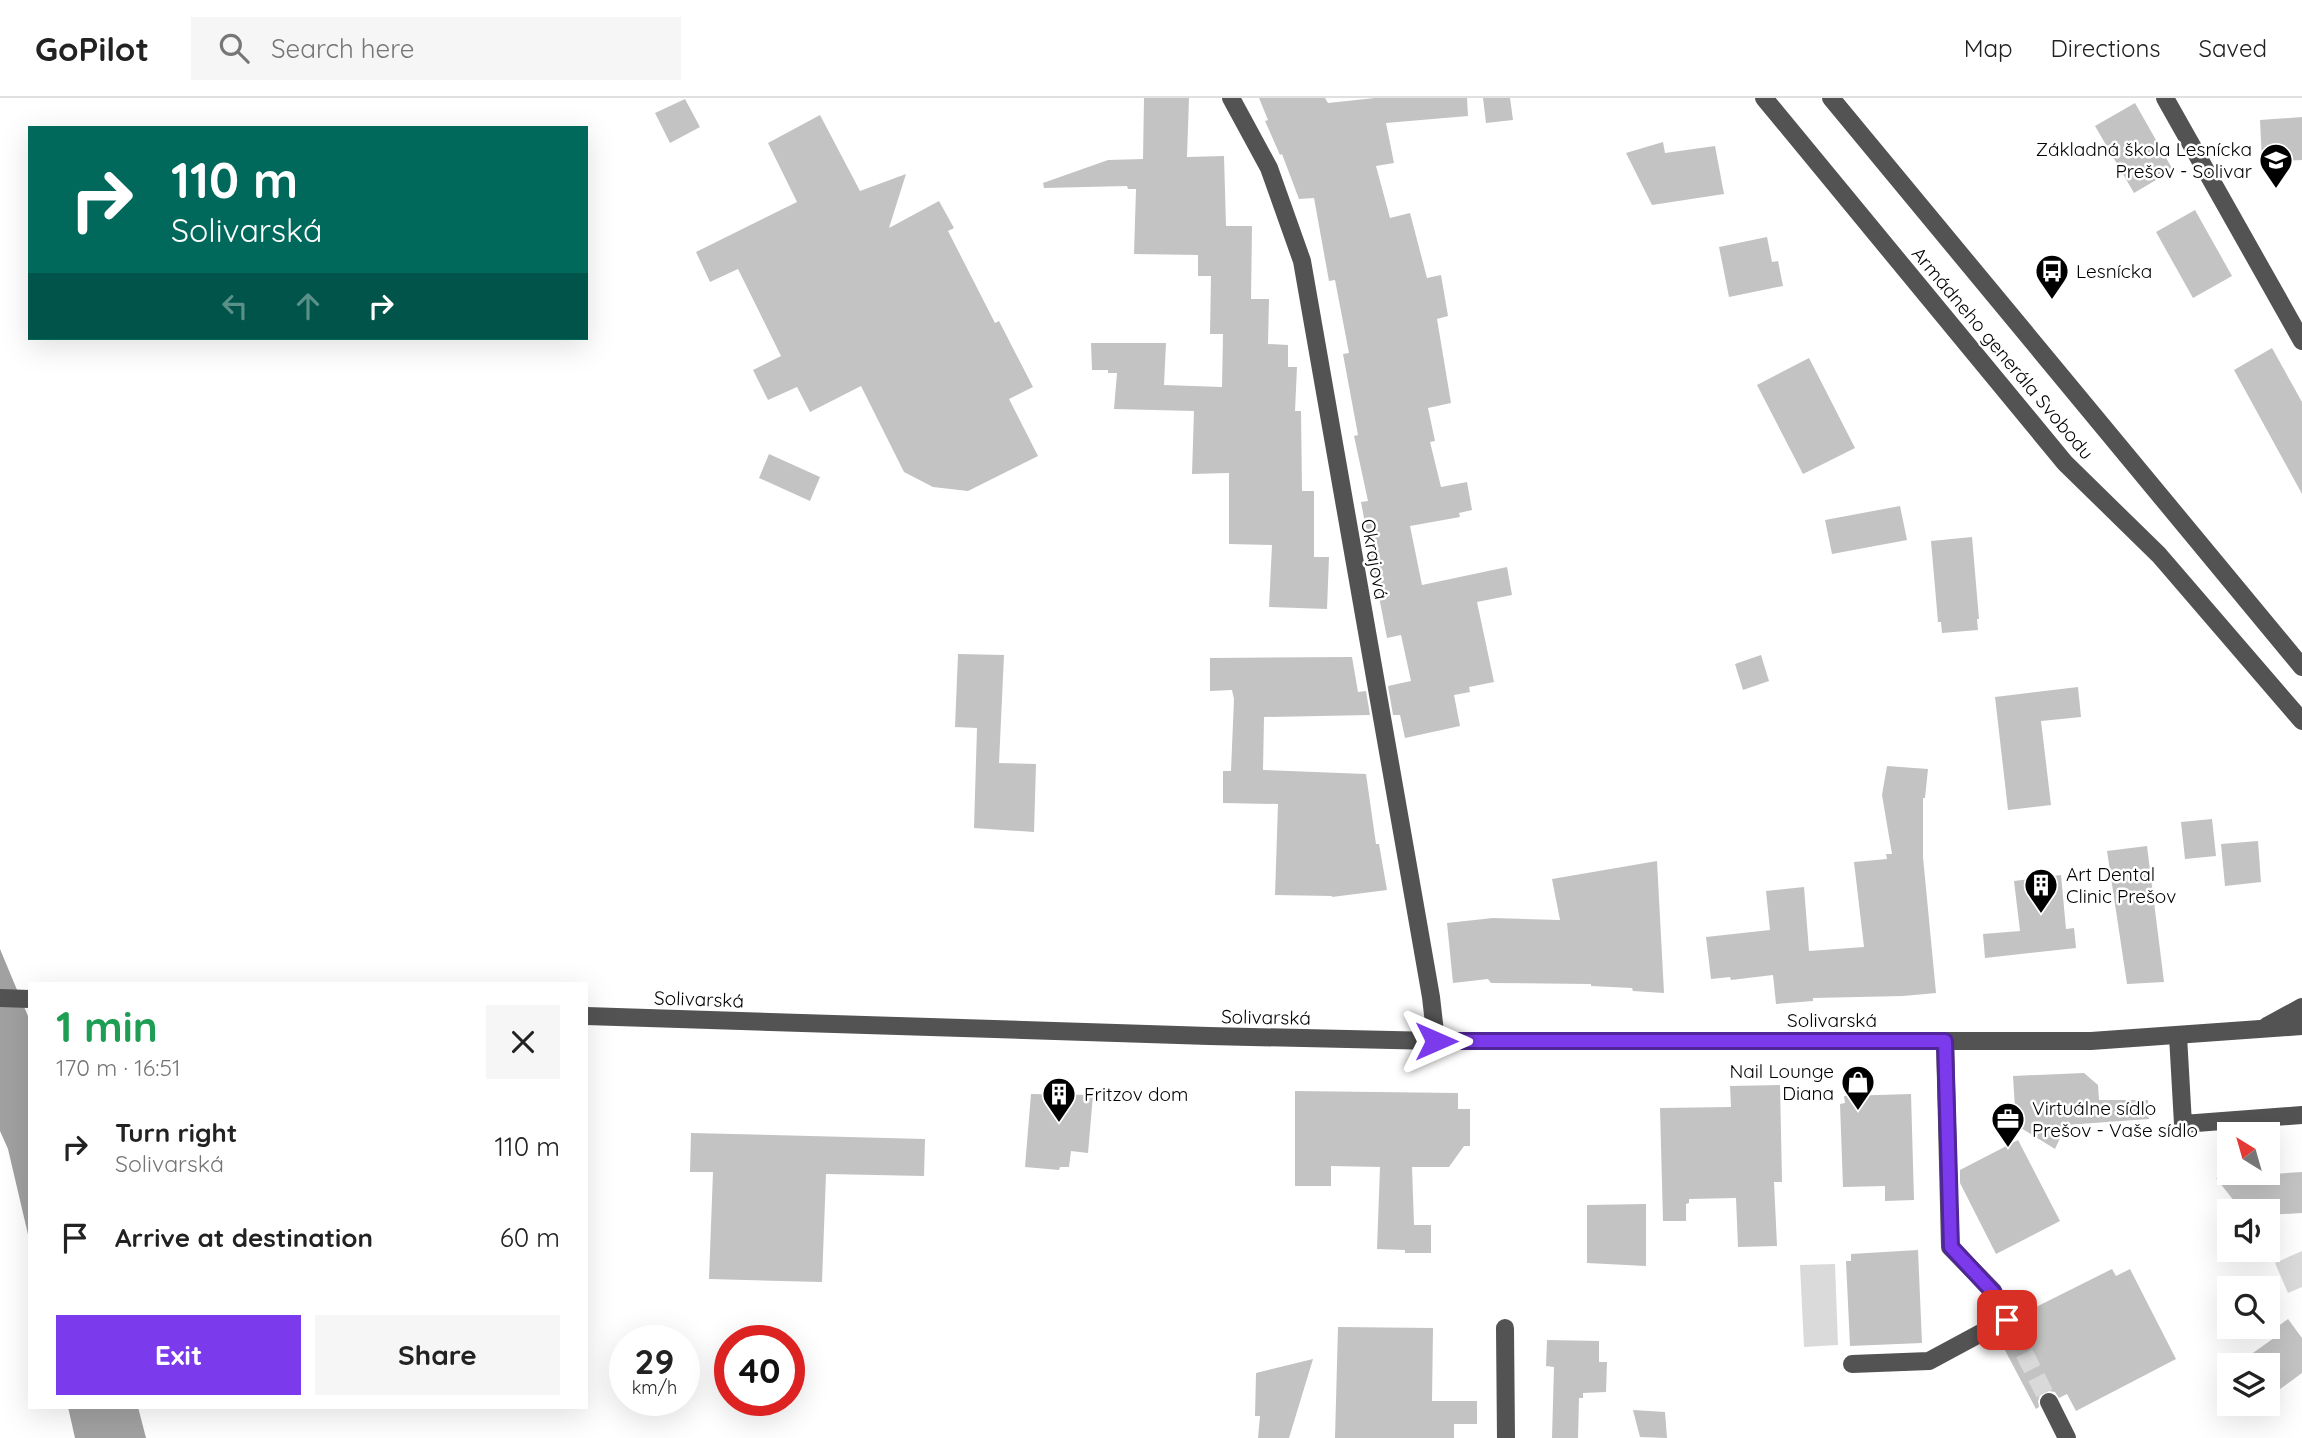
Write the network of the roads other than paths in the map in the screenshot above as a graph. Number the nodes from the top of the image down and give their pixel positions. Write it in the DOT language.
graph roads {
  1 [pos="1231,98"];
  2 [pos="1764,98"];
  3 [pos="1831,98"];
  4 [pos="2165,98"];
  5 [pos="2302,341"];
  6 [pos="2302,667"];
  7 [pos="2302,721"];
  8 [pos="0,998"];
  9 [pos="28,999"];
  10 [pos="2302,1007"];
  11 [pos="588,1016"];
  12 [pos="2302,1026"];
  13 [pos="2261,1029"];
  14 [pos="2178,1036"];
  15 [pos="1436,1041"];
  16 [pos="1945,1041"];
  17 [pos="2302,1115"];
  18 [pos="1505,1328"];
  19 [pos="1852,1364"];
  20 [pos="2049,1402"];
  21 [pos="1506,1438"];
  22 [pos="2067,1438"];
  1 -- 15 [label="street, Okrajová"];
  2 -- 7 [label="street, Armádneho generála Svobodu"];
  3 -- 6 [label="street, Armádneho generála Svobodu"];
  4 -- 5 [label="street"];
  8 -- 9 [label="street"];
  10 -- 13 [label="street"];
  11 -- 15 [label="street, Solivarská"];
  12 -- 13 [label="street, Solivarská"];
  13 -- 14 [label="street, Solivarská"];
  14 -- 16 [label="street, Solivarská"];
  14 -- 17 [label="street"];
  15 -- 16 [label="street, Solivarská"];
  16 -- 19 [label="street"];
  18 -- 21 [label="street"];
  20 -- 22 [label="street"];
}
